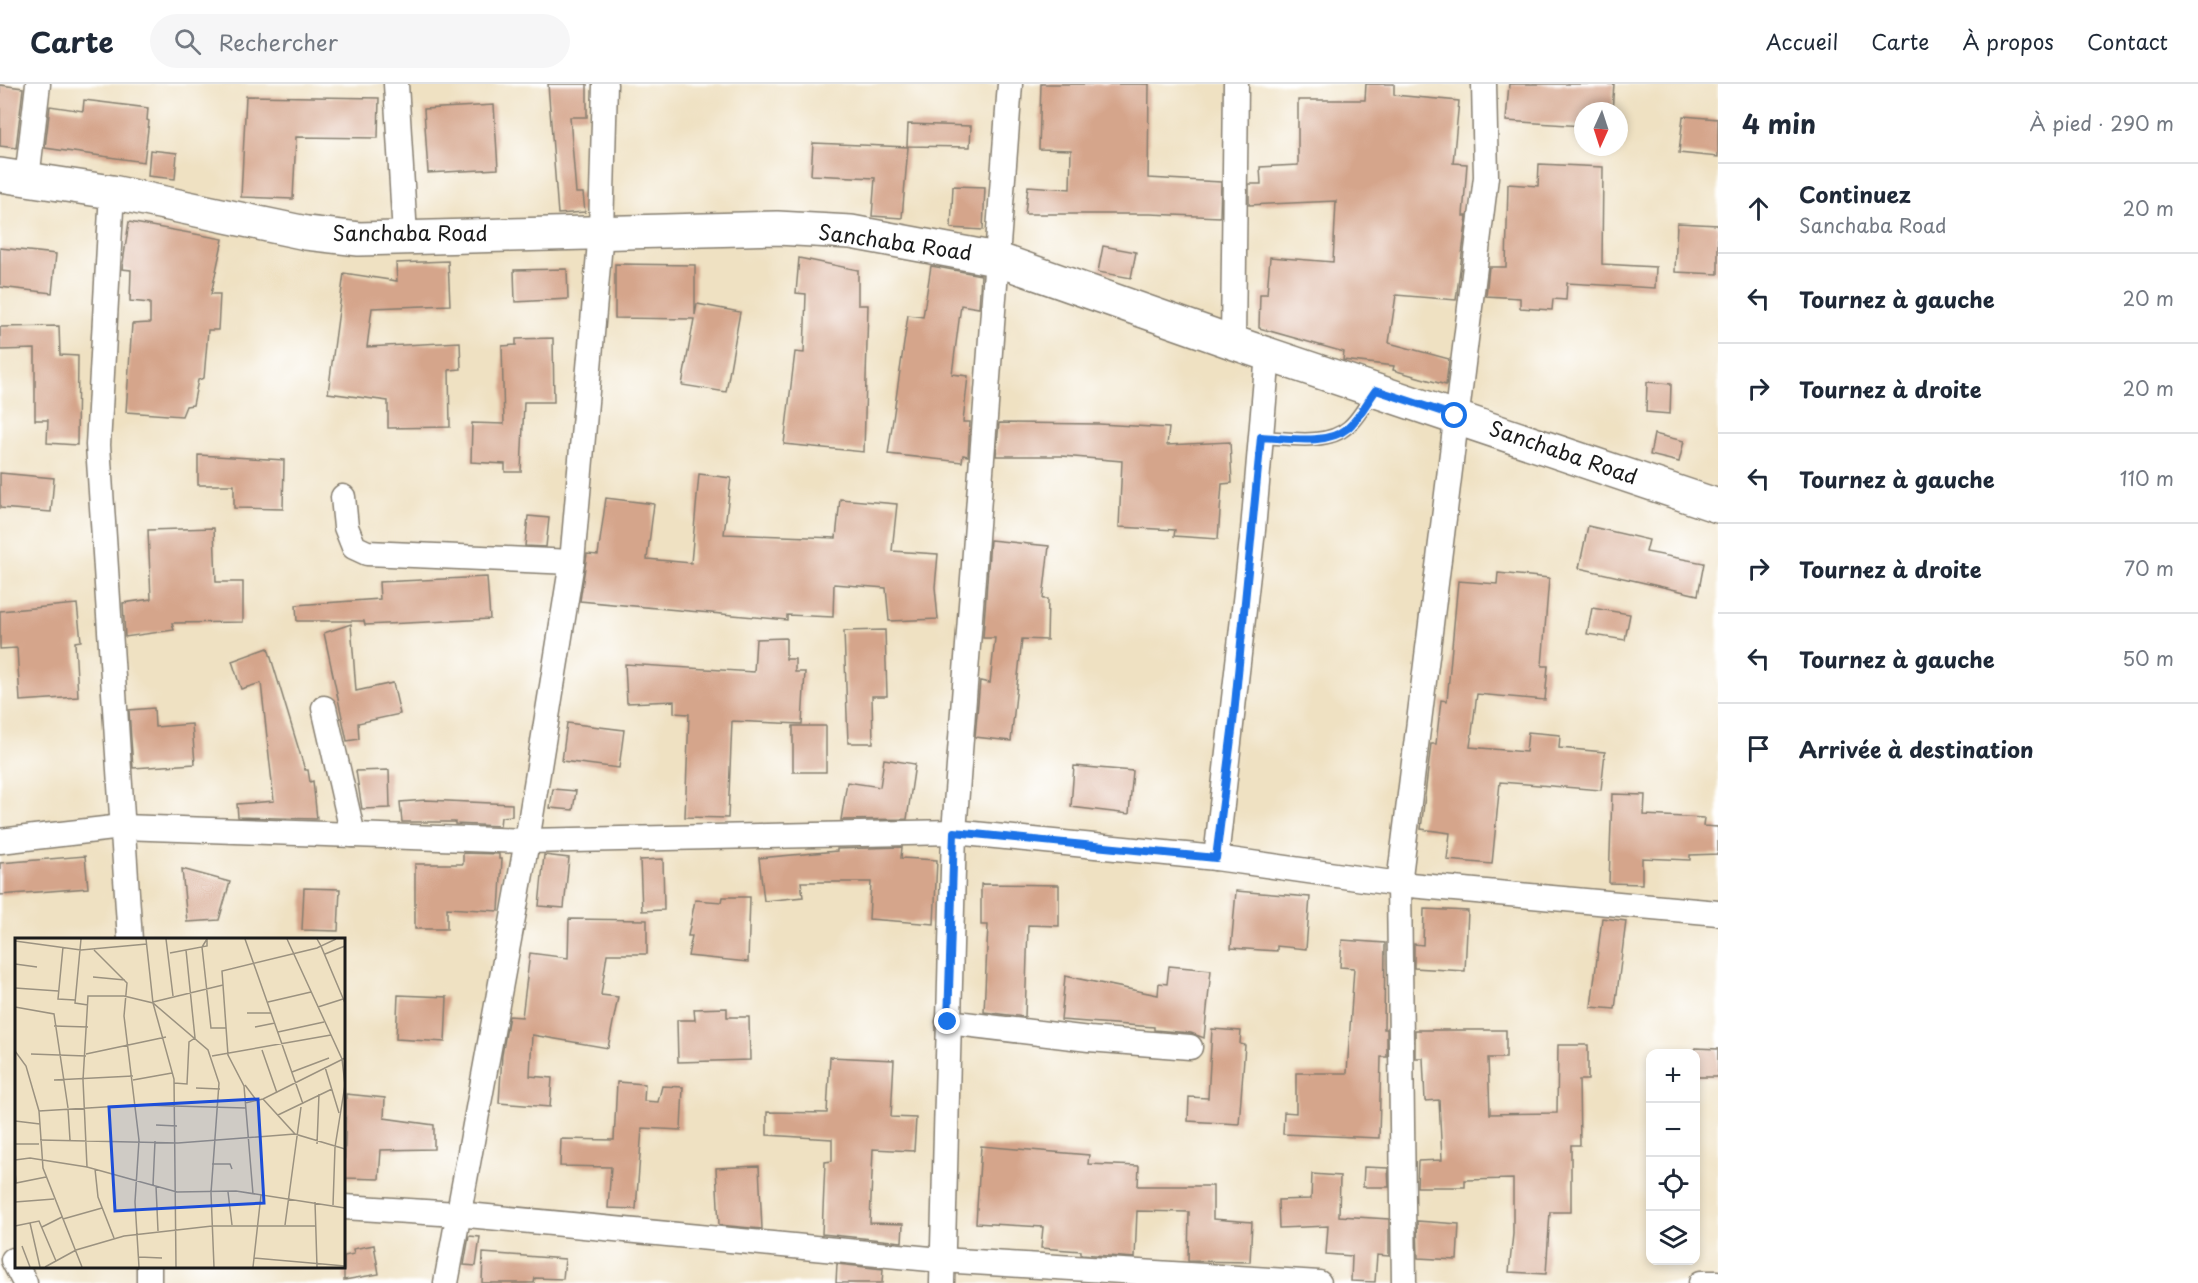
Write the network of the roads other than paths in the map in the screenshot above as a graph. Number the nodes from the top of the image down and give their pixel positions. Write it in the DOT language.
graph roads {
  1 [pos="38,84"];
  2 [pos="396,84"];
  3 [pos="605,84"];
  4 [pos="1010,84"];
  5 [pos="1236,84"];
  6 [pos="1484,84"];
  7 [pos="14,177"];
  8 [pos="112,192"];
  9 [pos="601,231"];
  10 [pos="405,236"];
  11 [pos="996,258"];
  12 [pos="1233,341"];
  13 [pos="1268,354"];
  14 [pos="1376,390"];
  15 [pos="1455,416"];
  16 [pos="1261,437"];
  17 [pos="343,497"];
  18 [pos="1718,506"];
  19 [pos="572,562"];
  20 [pos="324,708"];
  21 [pos="122,827"];
  22 [pos="954,832"];
  23 [pos="353,835"];
  24 [pos="0,841"];
  25 [pos="527,841"];
  26 [pos="1216,858"];
  27 [pos="1400,884"];
  28 [pos="1718,913"];
  29 [pos="130,938"];
  30 [pos="948,1022"];
  31 [pos="1190,1047"];
  32 [pos="345,1207"];
  33 [pos="457,1214"];
  34 [pos="10,1261"];
  35 [pos="148,1268"];
  36 [pos="941,1272"];
  37 [pos="25,1283"];
  38 [pos="149,1283"];
  39 [pos="446,1283"];
  40 [pos="1319,1283"];
  41 [pos="1404,1283"];
  42 [pos="1701,1283"];
  43 [pos="1718,1283"];
  1 -- 7 [label="street"];
  2 -- 10 [label="street"];
  3 -- 9 [label="street"];
  4 -- 11 [label="street"];
  5 -- 12 [label="street"];
  6 -- 15 [label="street"];
  7 -- 8 [label="street, Sanchaba Road"];
  8 -- 10 [label="street, Sanchaba Road"];
  8 -- 21 [label="street"];
  9 -- 10 [label="street, Sanchaba Road"];
  9 -- 11 [label="street, Sanchaba Road"];
  9 -- 19 [label="street"];
  11 -- 12 [label="street, Sanchaba Road"];
  11 -- 22 [label="street"];
  12 -- 13 [label="street, Sanchaba Road"];
  13 -- 14 [label="street, Sanchaba Road"];
  13 -- 16 [label="street"];
  14 -- 15 [label="street, Sanchaba Road"];
  14 -- 16 [label="lane"];
  15 -- 18 [label="street, Sanchaba Road"];
  15 -- 27 [label="street"];
  16 -- 26 [label="street"];
  17 -- 19 [label="street"];
  19 -- 25 [label="street"];
  20 -- 23 [label="street"];
  21 -- 23 [label="street"];
  21 -- 24 [label="street"];
  21 -- 29 [label="street"];
  22 -- 25 [label="street"];
  22 -- 26 [label="street"];
  22 -- 30 [label="street"];
  23 -- 25 [label="street"];
  25 -- 33 [label="street"];
  26 -- 27 [label="street"];
  27 -- 28 [label="street"];
  27 -- 41 [label="street"];
  30 -- 31 [label="street"];
  30 -- 36 [label="street"];
  32 -- 33 [label="street"];
  33 -- 36 [label="street"];
  33 -- 39 [label="street"];
  34 -- 37 [label="street"];
  35 -- 38 [label="street"];
  36 -- 40 [label="street"];
  42 -- 43 [label="street"];
}
